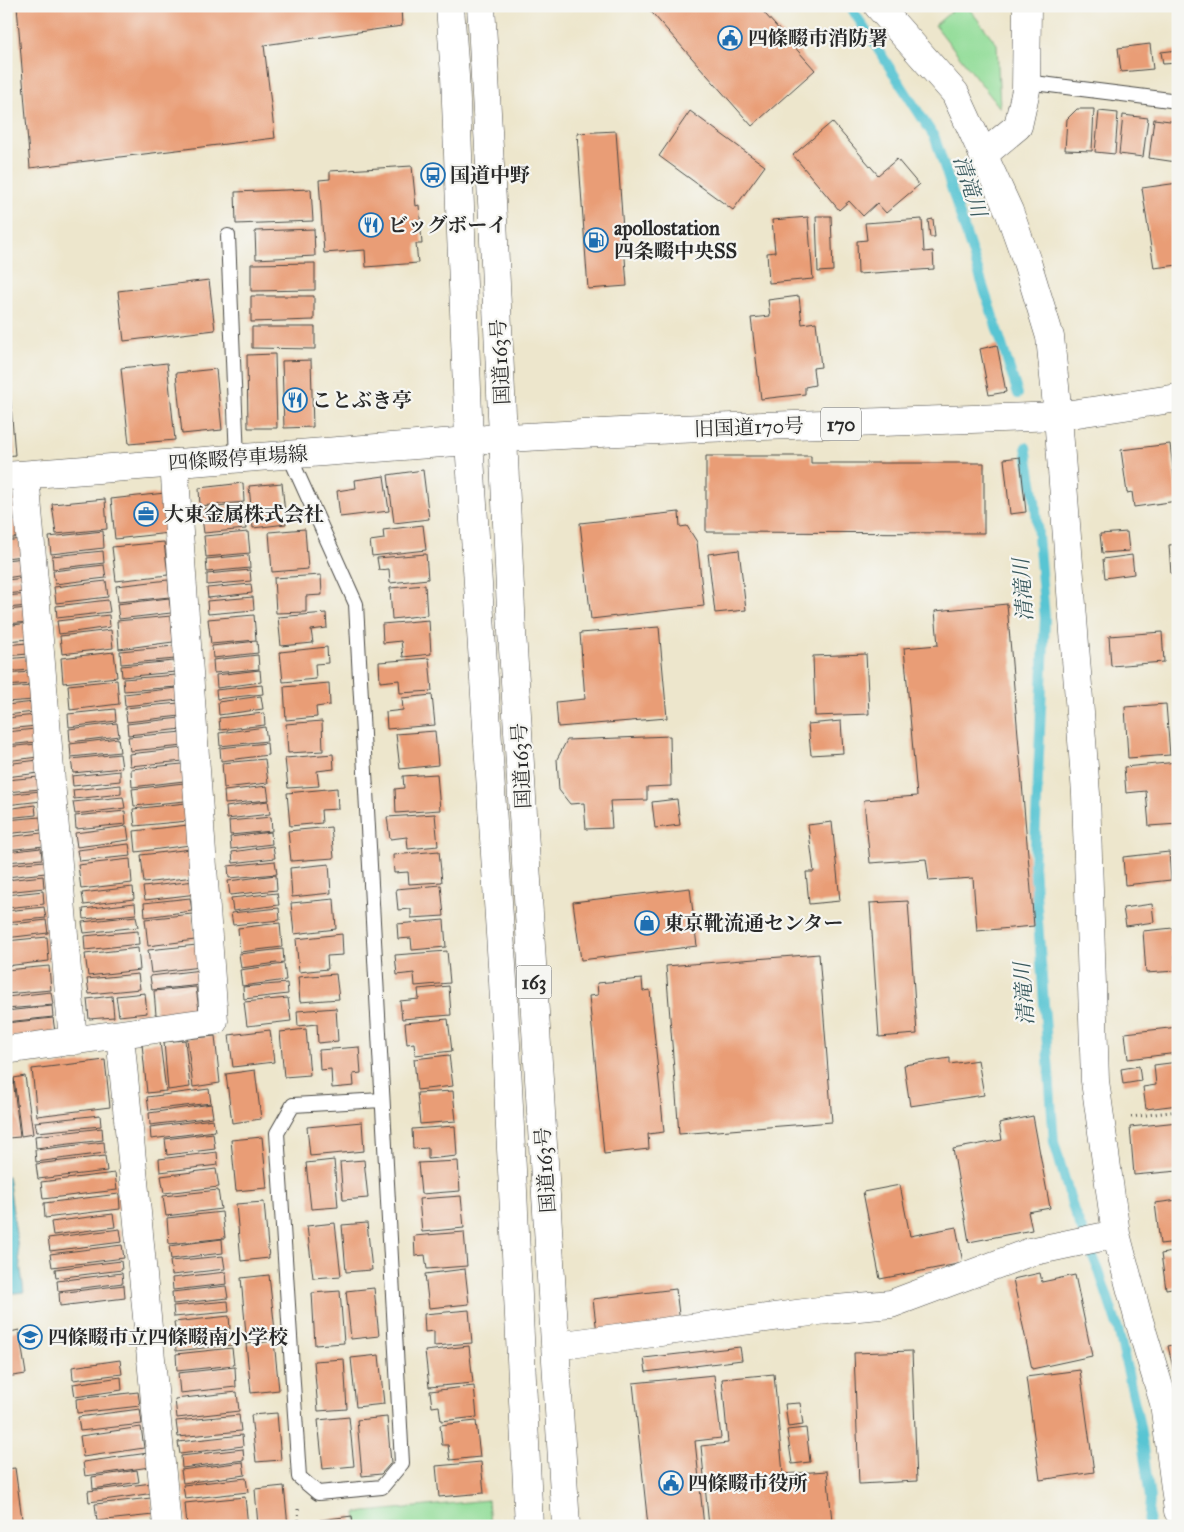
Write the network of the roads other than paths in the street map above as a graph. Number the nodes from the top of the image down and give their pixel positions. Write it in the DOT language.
graph roads {
  1 [pos="450,6"];
  2 [pos="481,6"];
  3 [pos="878,6"];
  4 [pos="1027,6"];
  5 [pos="1026,82"];
  6 [pos="1178,101"];
  7 [pos="983,155"];
  8 [pos="228,236"];
  9 [pos="1178,398"];
  10 [pos="1058,416"];
  11 [pos="503,437"];
  12 [pos="469,441"];
  13 [pos="289,455"];
  14 [pos="237,459"];
  15 [pos="174,463"];
  16 [pos="15,475"];
  17 [pos="120,1035"];
  18 [pos="73,1041"];
  19 [pos="6,1050"];
  20 [pos="382,1100"];
  21 [pos="1112,1235"];
  22 [pos="556,1346"];
  23 [pos="1173,1435"];
  24 [pos="1178,1511"];
  25 [pos="167,1526"];
  26 [pos="529,1526"];
  27 [pos="566,1526"];
  1 -- 12 [label="main road, 国道163号 / 163"];
  2 -- 11 [label="main road, 国道163号 / 163"];
  3 -- 7 [label="main road"];
  4 -- 5 [label="main road"];
  5 -- 6 [label="lane"];
  5 -- 7 [label="main road"];
  7 -- 10 [label="main road"];
  8 -- 14 [label="lane"];
  9 -- 10 [label="main road, 旧国道170号 / 170"];
  10 -- 11 [label="main road, 旧国道170号 / 170"];
  10 -- 21 [label="main road"];
  11 -- 12 [label="main road, 旧国道170号 / 170"];
  11 -- 22 [label="main road, 国道163号 / 163"];
  12 -- 13 [label="main road, 四條畷停車場線"];
  12 -- 26 [label="main road, 国道163号 / 163"];
  13 -- 14 [label="main road, 四條畷停車場線"];
  13 -- 20 [label="lane"];
  14 -- 15 [label="main road, 四條畷停車場線"];
  15 -- 16 [label="main road, 四條畷停車場線"];
  15 -- 17 [label="main road"];
  16 -- 18 [label="main road"];
  17 -- 18 [label="main road"];
  17 -- 25 [label="main road"];
  18 -- 19 [label="main road"];
  20 -- 20 [label="lane"];
  21 -- 22 [label="main road"];
  21 -- 23 [label="main road"];
  22 -- 27 [label="main road, 国道163号 / 163"];
  23 -- 24 [label="main road"];
}
